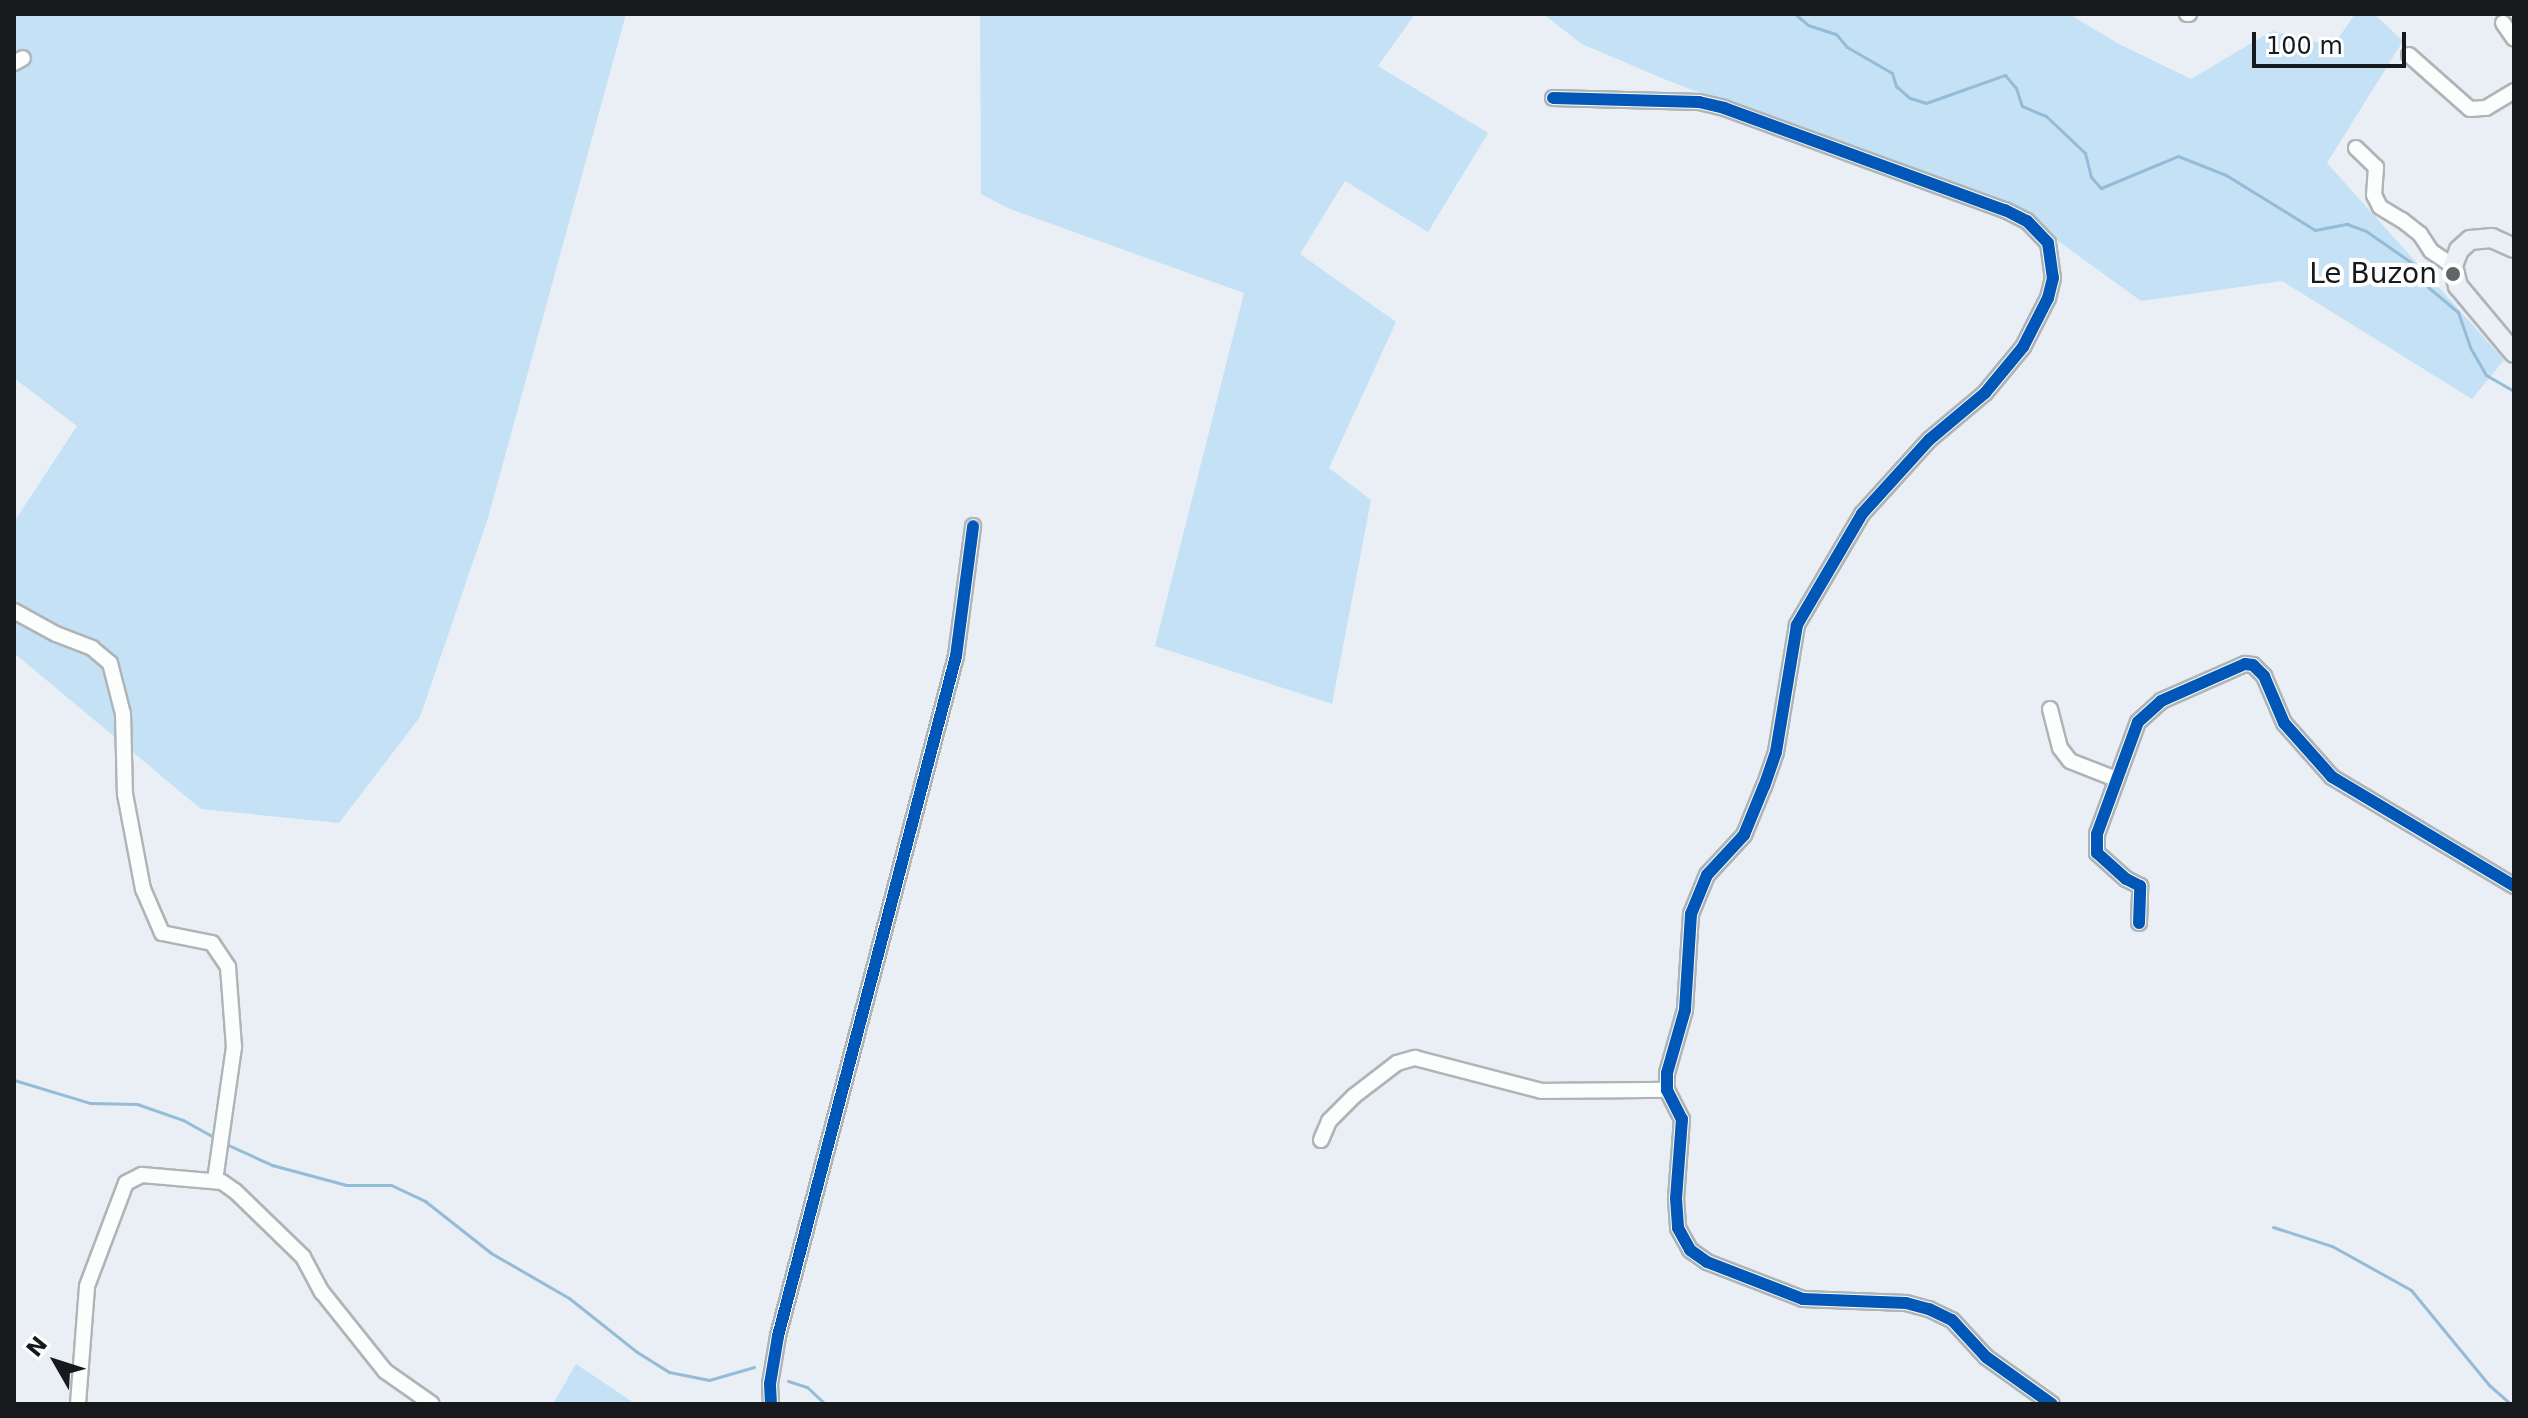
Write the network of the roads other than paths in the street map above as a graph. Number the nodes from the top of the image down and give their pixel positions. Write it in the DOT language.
graph roads {
  1 [pos="2503,23"];
  2 [pos="2514,39"];
  3 [pos="2409,55"];
  4 [pos="2514,91"];
  5 [pos="1553,98"];
  6 [pos="2356,148"];
  7 [pos="2514,248"];
  8 [pos="2453,266"];
  9 [pos="2514,353"];
  10 [pos="973,526"];
  11 [pos="14,611"];
  12 [pos="2050,709"];
  13 [pos="2116,779"];
  14 [pos="2514,886"];
  15 [pos="2139,923"];
  16 [pos="1667,1090"];
  17 [pos="1321,1140"];
  18 [pos="215,1181"];
  19 [pos="78,1404"];
  20 [pos="432,1404"];
  21 [pos="771,1404"];
  22 [pos="2052,1404"];
  1 -- 2 [label="street"];
  3 -- 4 [label="street"];
  5 -- 16 [label="street"];
  6 -- 8 [label="street"];
  7 -- 8 [label="main road"];
  8 -- 9 [label="main road"];
  10 -- 21 [label="street"];
  11 -- 18 [label="street"];
  12 -- 13 [label="street"];
  13 -- 14 [label="street"];
  13 -- 15 [label="street"];
  16 -- 17 [label="street"];
  16 -- 22 [label="street"];
  18 -- 19 [label="street"];
  18 -- 20 [label="street"];
}
